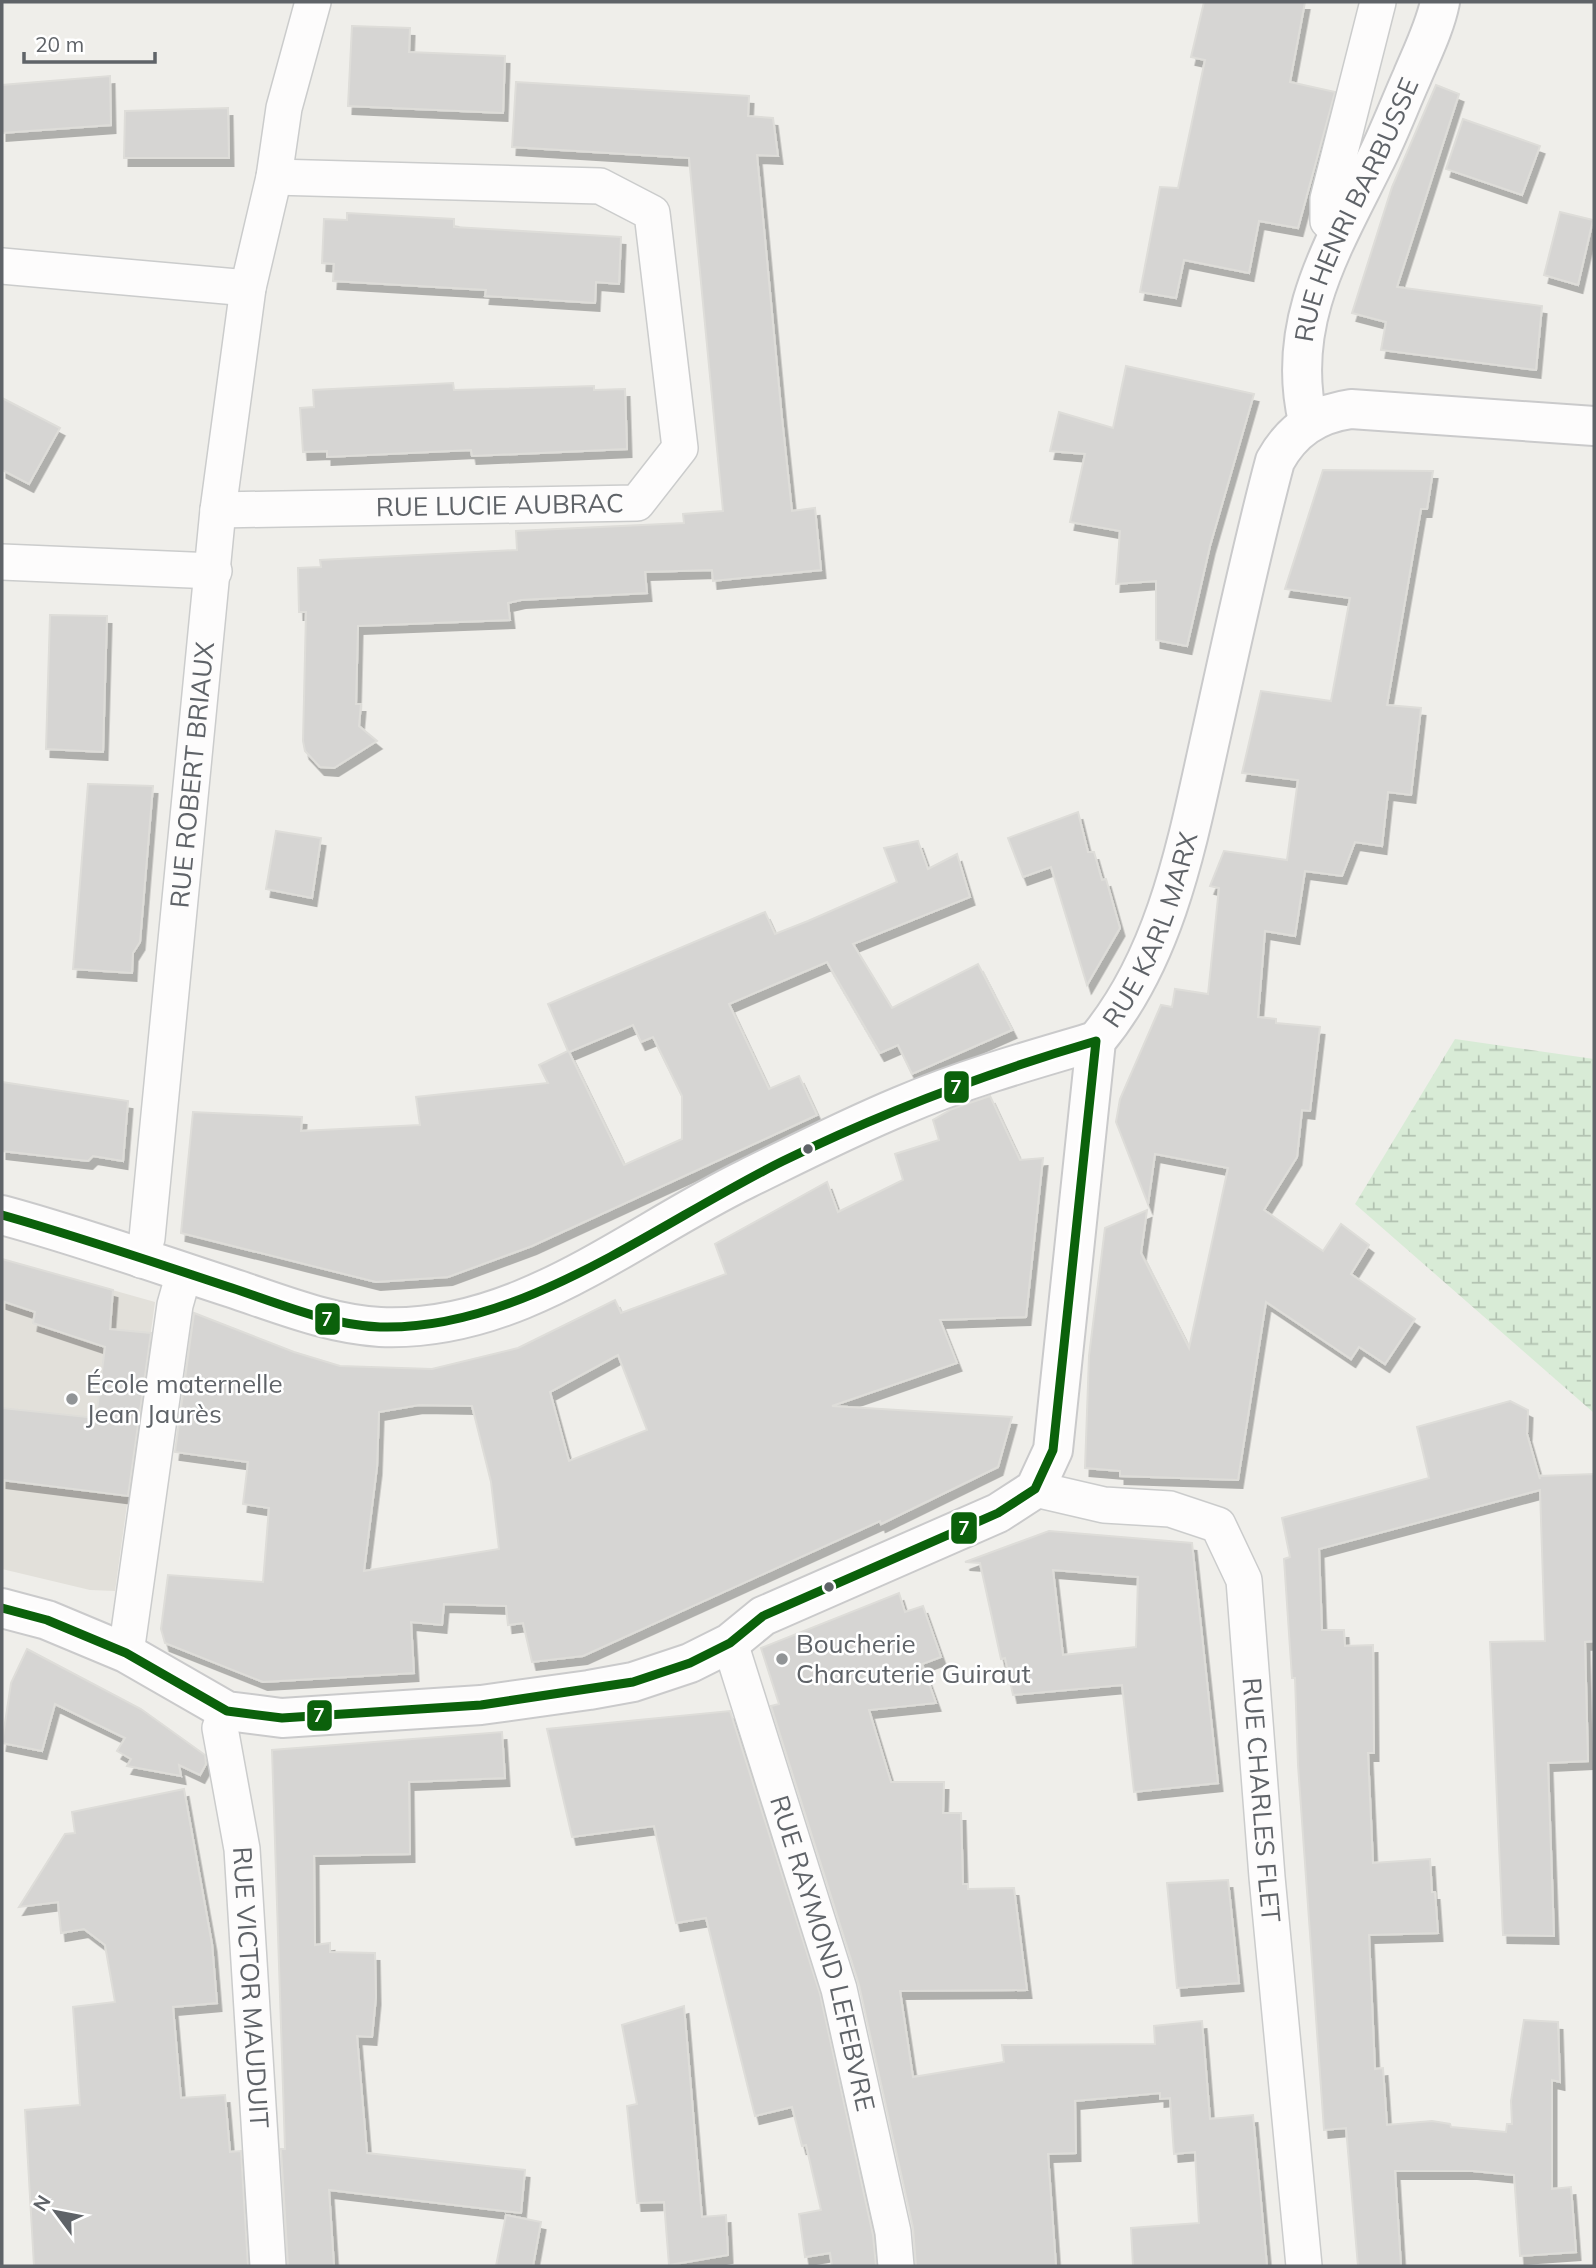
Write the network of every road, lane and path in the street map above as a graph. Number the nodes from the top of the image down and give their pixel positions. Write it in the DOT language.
graph roads {
  1 [pos="313,2"];
  2 [pos="1378,2"];
  3 [pos="1440,2"];
  4 [pos="274,177"];
  5 [pos="1339,231"];
  6 [pos="2,266"];
  7 [pos="248,288"];
  8 [pos="1308,421"];
  9 [pos="1594,426"];
  10 [pos="218,510"];
  11 [pos="2,562"];
  12 [pos="214,571"];
  13 [pos="1097,1041"];
  14 [pos="2,1215"];
  15 [pos="141,1260"];
  16 [pos="184,1273"];
  17 [pos="1035,1489"];
  18 [pos="2,1608"];
  19 [pos="730,1643"];
  20 [pos="126,1653"];
  21 [pos="227,1710"];
  22 [pos="268,2266"];
  23 [pos="896,2266"];
  24 [pos="1304,2266"];
  1 -- 4 [label="street, RUE ROBERT BRIAUX"];
  2 -- 5 [label="street"];
  3 -- 5 [label="street, RUE HENRI BARBUSSE"];
  4 -- 7 [label="street, RUE ROBERT BRIAUX"];
  4 -- 10 [label="street, RUE LUCIE AUBRAC"];
  5 -- 8 [label="street, RUE HENRI BARBUSSE"];
  6 -- 7 [label="street"];
  7 -- 10 [label="street, RUE ROBERT BRIAUX"];
  8 -- 9 [label="street"];
  8 -- 13 [label="street, RUE KARL MARX"];
  10 -- 12 [label="street, RUE ROBERT BRIAUX"];
  11 -- 12 [label="street"];
  12 -- 15 [label="street, RUE ROBERT BRIAUX"];
  13 -- 16 [label="street"];
  13 -- 17 [label="street, RUE KARL MARX"];
  14 -- 15 [label="street"];
  15 -- 16 [label="street"];
  16 -- 20 [label="street"];
  17 -- 19 [label="street"];
  17 -- 24 [label="street, RUE CHARLES FLET"];
  18 -- 20 [label="street"];
  19 -- 21 [label="street"];
  19 -- 23 [label="street, RUE RAYMOND LEFEBVRE"];
  20 -- 21 [label="street"];
  21 -- 22 [label="street, RUE VICTOR MAUDUIT"];
}
